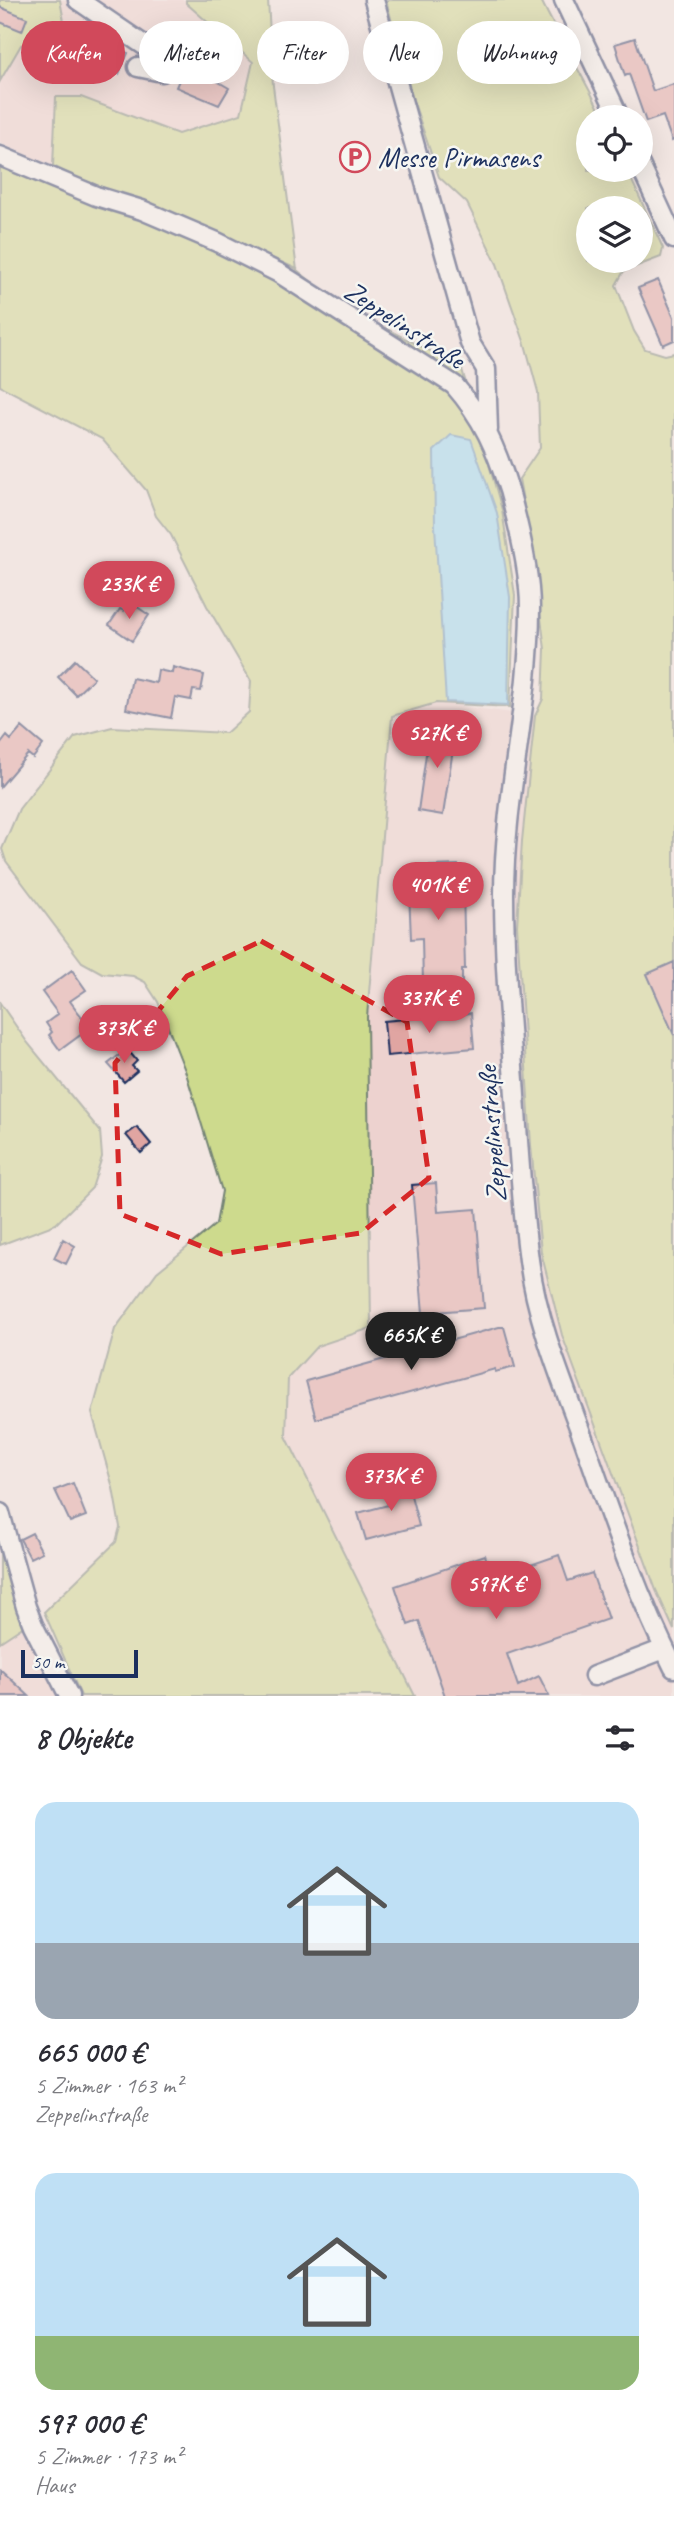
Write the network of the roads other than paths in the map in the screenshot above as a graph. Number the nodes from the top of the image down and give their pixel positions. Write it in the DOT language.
graph roads {
  1 [pos="78,0"];
  2 [pos="374,0"];
  3 [pos="564,0"];
  4 [pos="138,67"];
  5 [pos="613,105"];
  6 [pos="0,156"];
  7 [pos="648,182"];
  8 [pos="674,239"];
  9 [pos="488,434"];
  10 [pos="0,1513"];
  11 [pos="664,1649"];
  12 [pos="674,1668"];
  13 [pos="594,1676"];
  14 [pos="69,1696"];
  1 -- 4 [label="street"];
  2 -- 9 [label="street"];
  3 -- 5 [label="street"];
  6 -- 9 [label="street, Zeppelinstraße"];
  7 -- 8 [label="street"];
  9 -- 11 [label="street, Zeppelinstraße"];
  10 -- 14 [label="street"];
  11 -- 12 [label="street, Zeppelinstraße"];
  11 -- 13 [label="street"];
}
